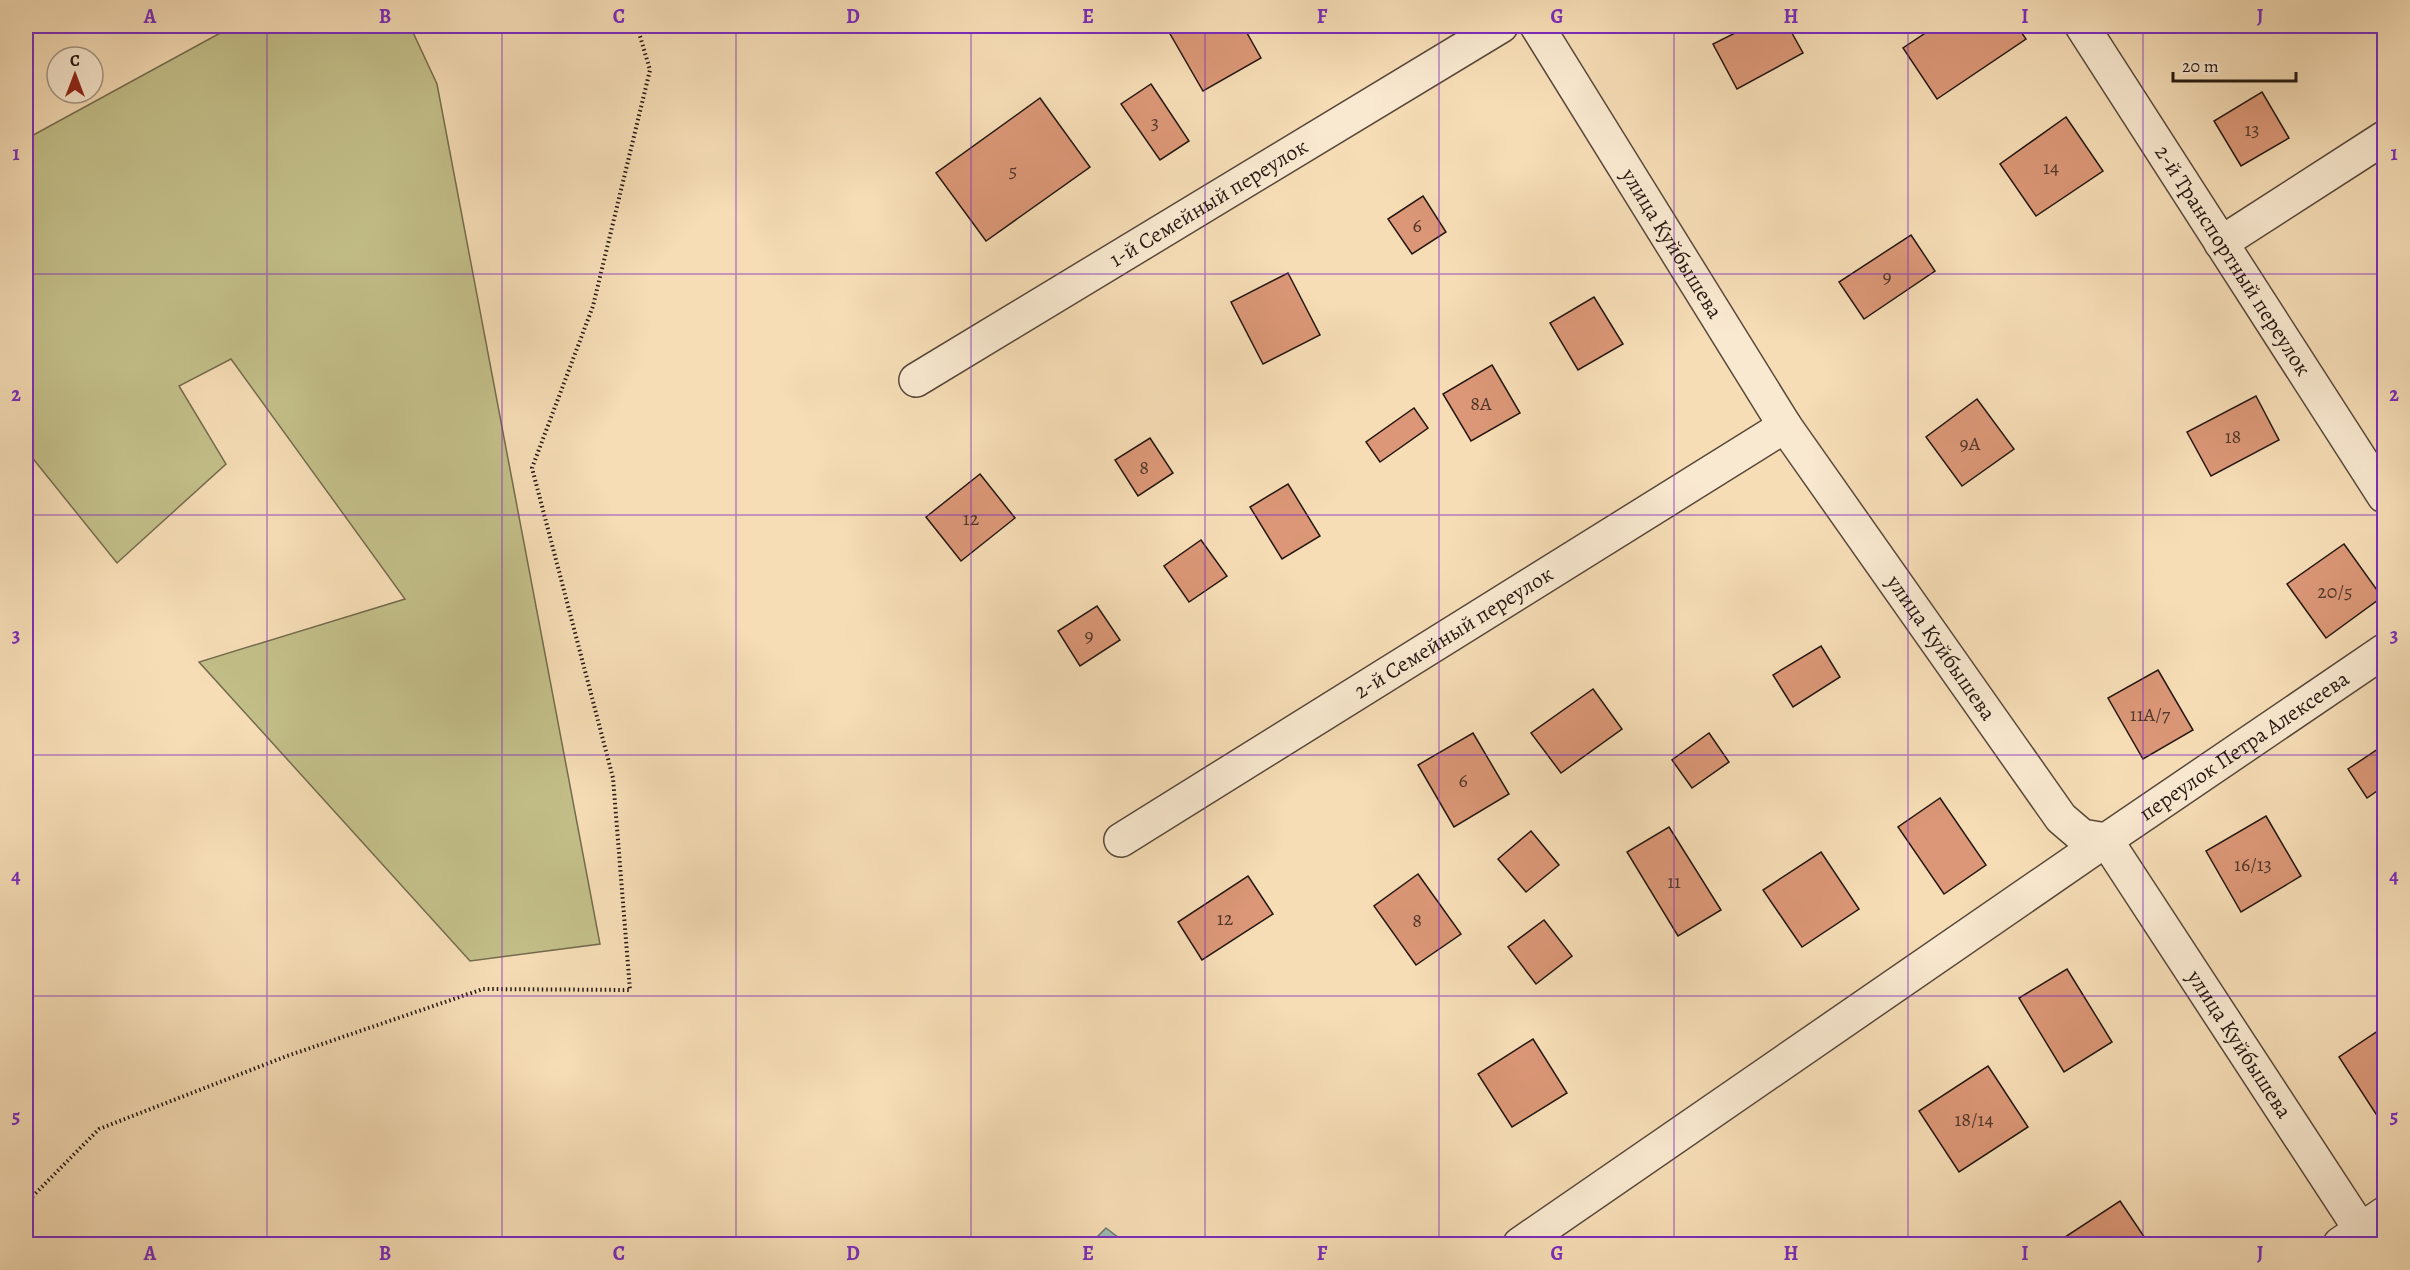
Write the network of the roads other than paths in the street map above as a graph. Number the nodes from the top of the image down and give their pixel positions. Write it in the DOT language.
graph roads {
  1 [pos="1501,26"];
  2 [pos="1537,26"];
  3 [pos="2082,26"];
  4 [pos="2385,138"];
  5 [pos="2222,243"];
  6 [pos="916,380"];
  7 [pos="1785,426"];
  8 [pos="2385,496"];
  9 [pos="2385,651"];
  10 [pos="1122,840"];
  11 [pos="2106,840"];
  12 [pos="2364,1233"];
  13 [pos="1520,1245"];
  1 -- 6 [label="street, 1-й Семейный переулок"];
  2 -- 7 [label="street, улица Куйбышева"];
  3 -- 5 [label="street, 2-й Транспортный переулок"];
  4 -- 5 [label="street"];
  5 -- 8 [label="street, 2-й Транспортный переулок"];
  7 -- 10 [label="street, 2-й Семейный переулок"];
  7 -- 11 [label="street, улица Куйбышева"];
  9 -- 11 [label="street, переулок Петра Алексеева"];
  11 -- 12 [label="street, улица Куйбышева"];
  11 -- 13 [label="street, переулок Петра Алексеева"];
}
